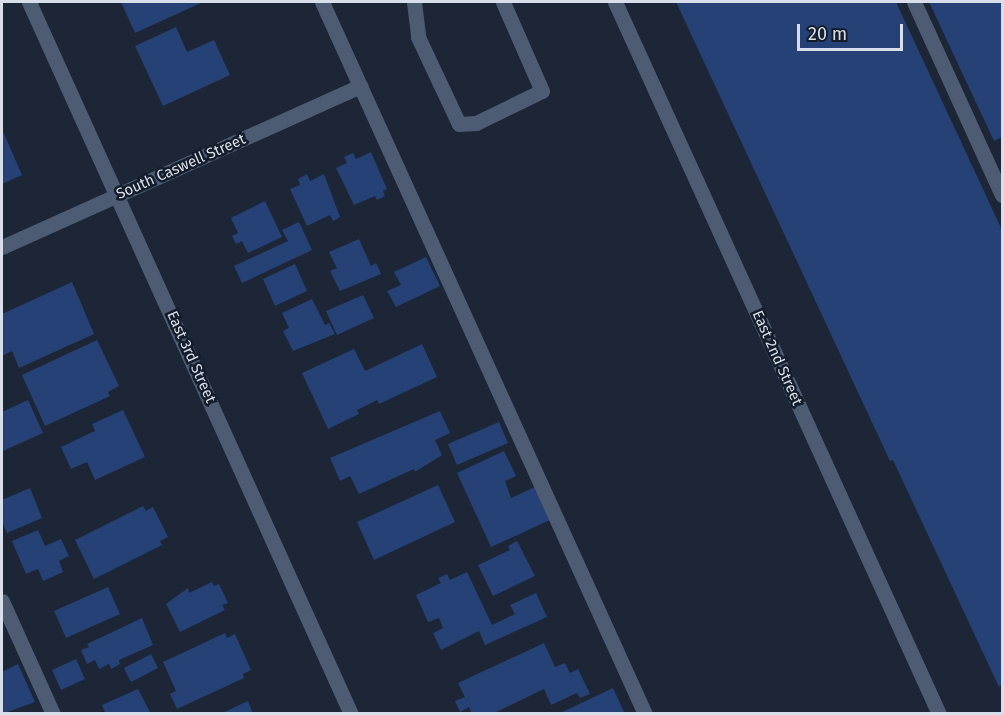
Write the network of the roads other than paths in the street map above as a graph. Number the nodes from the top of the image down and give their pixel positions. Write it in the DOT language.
graph roads {
  1 [pos="29,2"];
  2 [pos="321,2"];
  3 [pos="414,2"];
  4 [pos="502,2"];
  5 [pos="615,2"];
  6 [pos="914,2"];
  7 [pos="360,86"];
  8 [pos="999,176"];
  9 [pos="118,195"];
  10 [pos="1002,195"];
  11 [pos="2,247"];
  12 [pos="2,601"];
  13 [pos="53,714"];
  14 [pos="351,714"];
  15 [pos="645,714"];
  16 [pos="939,714"];
  1 -- 9 [label="street, East 3rd Street"];
  2 -- 7 [label="street"];
  3 -- 4 [label="street"];
  5 -- 16 [label="street, East 2nd Street"];
  6 -- 8 [label="street"];
  7 -- 9 [label="street, South Caswell Street"];
  7 -- 15 [label="street"];
  8 -- 10 [label="street"];
  9 -- 11 [label="street, South Caswell Street"];
  9 -- 14 [label="street, East 3rd Street"];
  12 -- 13 [label="street"];
}
